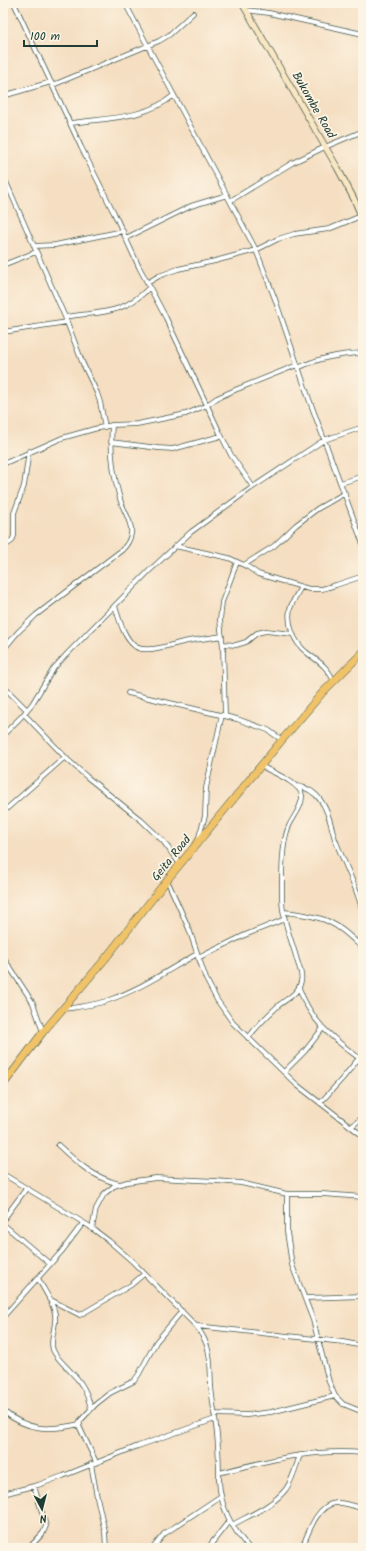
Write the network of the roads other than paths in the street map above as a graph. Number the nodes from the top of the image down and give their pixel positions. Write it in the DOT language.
graph roads {
  1 [pos="14,3"];
  2 [pos="125,3"];
  3 [pos="242,3"];
  4 [pos="246,10"];
  5 [pos="193,13"];
  6 [pos="363,34"];
  7 [pos="148,47"];
  8 [pos="52,84"];
  9 [pos="174,95"];
  10 [pos="3,96"];
  11 [pos="71,123"];
  12 [pos="363,131"];
  13 [pos="325,146"];
  14 [pos="3,175"];
  15 [pos="227,195"];
  16 [pos="230,201"];
  17 [pos="362,218"];
  18 [pos="123,231"];
  19 [pos="126,238"];
  20 [pos="34,246"];
  21 [pos="256,250"];
  22 [pos="36,252"];
  23 [pos="3,265"];
  24 [pos="147,283"];
  25 [pos="150,287"];
  26 [pos="65,316"];
  27 [pos="67,322"];
  28 [pos="3,332"];
  29 [pos="363,353"];
  30 [pos="297,367"];
  31 [pos="208,405"];
  32 [pos="112,425"];
  33 [pos="105,427"];
  34 [pos="363,427"];
  35 [pos="221,436"];
  36 [pos="324,440"];
  37 [pos="111,442"];
  38 [pos="29,451"];
  39 [pos="3,464"];
  40 [pos="363,476"];
  41 [pos="341,483"];
  42 [pos="253,487"];
  43 [pos="345,493"];
  44 [pos="363,544"];
  45 [pos="174,546"];
  46 [pos="3,547"];
  47 [pos="237,562"];
  48 [pos="244,565"];
  49 [pos="363,576"];
  50 [pos="301,587"];
  51 [pos="115,606"];
  52 [pos="293,634"];
  53 [pos="222,636"];
  54 [pos="223,644"];
  55 [pos="3,650"];
  56 [pos="363,652"];
  57 [pos="334,681"];
  58 [pos="3,686"];
  59 [pos="128,693"];
  60 [pos="26,712"];
  61 [pos="223,716"];
  62 [pos="3,735"];
  63 [pos="282,740"];
  64 [pos="65,757"];
  65 [pos="261,766"];
  66 [pos="296,786"];
  67 [pos="3,812"];
  68 [pos="197,844"];
  69 [pos="180,864"];
  70 [pos="168,880"];
  71 [pos="284,912"];
  72 [pos="363,914"];
  73 [pos="285,918"];
  74 [pos="363,930"];
  75 [pos="358,944"];
  76 [pos="363,949"];
  77 [pos="197,956"];
  78 [pos="3,958"];
  79 [pos="299,988"];
  80 [pos="63,1009"];
  81 [pos="323,1028"];
  82 [pos="43,1032"];
  83 [pos="248,1038"];
  84 [pos="358,1058"];
  85 [pos="363,1061"];
  86 [pos="284,1072"];
  87 [pos="3,1085"];
  88 [pos="320,1103"];
  89 [pos="363,1117"];
  90 [pos="351,1127"];
  91 [pos="363,1136"];
  92 [pos="58,1145"];
  93 [pos="3,1174"];
  94 [pos="119,1184"];
  95 [pos="26,1189"];
  96 [pos="287,1194"];
  97 [pos="363,1197"];
  98 [pos="3,1220"];
  99 [pos="83,1223"];
  100 [pos="3,1224"];
  101 [pos="92,1229"];
  102 [pos="50,1264"];
  103 [pos="144,1274"];
  104 [pos="38,1278"];
  105 [pos="363,1296"];
  106 [pos="48,1298"];
  107 [pos="306,1298"];
  108 [pos="182,1311"];
  109 [pos="3,1317"];
  110 [pos="196,1326"];
  111 [pos="318,1340"];
  112 [pos="363,1346"];
  113 [pos="335,1396"];
  114 [pos="91,1409"];
  115 [pos="3,1411"];
  116 [pos="363,1412"];
  117 [pos="215,1417"];
  118 [pos="80,1424"];
  119 [pos="363,1452"];
  120 [pos="300,1455"];
  121 [pos="96,1462"];
  122 [pos="91,1464"];
  123 [pos="219,1473"];
  124 [pos="34,1486"];
  125 [pos="3,1494"];
  126 [pos="221,1496"];
  127 [pos="363,1509"];
  128 [pos="231,1523"];
  129 [pos="29,1548"];
  130 [pos="106,1548"];
  131 [pos="153,1548"];
  132 [pos="208,1548"];
  133 [pos="249,1548"];
  134 [pos="302,1548"];
  1 -- 8 [label="street"];
  2 -- 7 [label="street"];
  3 -- 4 [label="main road, Bukombe Road"];
  4 -- 6 [label="street"];
  4 -- 13 [label="main road, Bukombe Road"];
  5 -- 7 [label="street"];
  7 -- 8 [label="street"];
  7 -- 9 [label="street"];
  8 -- 10 [label="street"];
  8 -- 11 [label="street"];
  9 -- 11 [label="street"];
  9 -- 15 [label="street"];
  11 -- 18 [label="street"];
  12 -- 13 [label="street"];
  13 -- 16 [label="street"];
  13 -- 17 [label="main road, Bukombe Road"];
  14 -- 20 [label="street"];
  15 -- 16 [label="street"];
  15 -- 19 [label="street"];
  16 -- 21 [label="street"];
  17 -- 21 [label="street"];
  18 -- 19 [label="street"];
  18 -- 20 [label="street"];
  19 -- 24 [label="street"];
  20 -- 22 [label="street"];
  21 -- 24 [label="street"];
  21 -- 30 [label="street"];
  22 -- 23 [label="street"];
  22 -- 26 [label="street"];
  24 -- 25 [label="street"];
  25 -- 26 [label="street"];
  25 -- 31 [label="street"];
  26 -- 27 [label="street"];
  27 -- 28 [label="street"];
  27 -- 33 [label="street"];
  29 -- 30 [label="street"];
  30 -- 31 [label="street"];
  30 -- 36 [label="street"];
  31 -- 32 [label="street"];
  31 -- 35 [label="street"];
  32 -- 33 [label="street"];
  32 -- 37 [label="street"];
  33 -- 38 [label="street"];
  34 -- 36 [label="street"];
  35 -- 37 [label="street"];
  35 -- 42 [label="street"];
  36 -- 41 [label="street"];
  36 -- 42 [label="street"];
  37 -- 55 [label="street"];
  38 -- 39 [label="street"];
  38 -- 46 [label="street"];
  40 -- 41 [label="street"];
  41 -- 43 [label="street"];
  42 -- 45 [label="street"];
  43 -- 44 [label="street"];
  43 -- 48 [label="street"];
  45 -- 47 [label="street"];
  45 -- 51 [label="street"];
  47 -- 48 [label="street"];
  47 -- 53 [label="street"];
  48 -- 50 [label="street"];
  49 -- 50 [label="street"];
  50 -- 52 [label="street"];
  51 -- 53 [label="street"];
  51 -- 60 [label="street"];
  52 -- 54 [label="street"];
  52 -- 57 [label="street"];
  53 -- 54 [label="street"];
  54 -- 61 [label="street"];
  56 -- 57 [label="highway, Geita Road"];
  57 -- 63 [label="highway, Geita Road"];
  58 -- 60 [label="street"];
  59 -- 61 [label="street"];
  60 -- 62 [label="street"];
  60 -- 64 [label="street"];
  61 -- 63 [label="street"];
  61 -- 68 [label="street"];
  63 -- 65 [label="highway, Geita Road"];
  64 -- 67 [label="street"];
  64 -- 69 [label="street"];
  65 -- 66 [label="street"];
  65 -- 68 [label="highway, Geita Road"];
  66 -- 71 [label="street"];
  66 -- 72 [label="street"];
  68 -- 69 [label="highway, Geita Road"];
  69 -- 70 [label="highway, Geita Road"];
  70 -- 77 [label="street"];
  70 -- 80 [label="highway, Geita Road"];
  71 -- 73 [label="street"];
  71 -- 75 [label="street"];
  73 -- 77 [label="street"];
  73 -- 79 [label="street"];
  74 -- 75 [label="street"];
  75 -- 76 [label="street"];
  77 -- 80 [label="street"];
  77 -- 83 [label="street"];
  78 -- 82 [label="street"];
  79 -- 81 [label="street"];
  79 -- 83 [label="street"];
  80 -- 82 [label="highway, Geita Road"];
  81 -- 84 [label="street"];
  81 -- 86 [label="street"];
  82 -- 87 [label="highway, Geita Road"];
  83 -- 86 [label="street"];
  84 -- 85 [label="street"];
  84 -- 88 [label="street"];
  86 -- 88 [label="street"];
  88 -- 90 [label="street"];
  89 -- 90 [label="street"];
  90 -- 91 [label="street"];
  92 -- 94 [label="street"];
  93 -- 95 [label="street"];
  94 -- 96 [label="street"];
  94 -- 101 [label="street"];
  95 -- 98 [label="street"];
  95 -- 99 [label="street"];
  96 -- 97 [label="street"];
  96 -- 107 [label="street"];
  99 -- 101 [label="street"];
  99 -- 102 [label="street"];
  100 -- 102 [label="street"];
  101 -- 103 [label="street"];
  102 -- 104 [label="street"];
  103 -- 106 [label="street"];
  103 -- 108 [label="street"];
  104 -- 106 [label="street"];
  104 -- 109 [label="street"];
  105 -- 107 [label="street"];
  106 -- 114 [label="street"];
  107 -- 111 [label="street"];
  108 -- 110 [label="street"];
  108 -- 114 [label="street"];
  110 -- 111 [label="street"];
  110 -- 117 [label="street"];
  111 -- 112 [label="street"];
  111 -- 113 [label="street"];
  113 -- 116 [label="street"];
  113 -- 117 [label="street"];
  114 -- 118 [label="street"];
  115 -- 118 [label="street"];
  117 -- 121 [label="street"];
  117 -- 123 [label="street"];
  118 -- 121 [label="street"];
  119 -- 120 [label="street"];
  120 -- 123 [label="street"];
  120 -- 128 [label="street"];
  121 -- 122 [label="street"];
  122 -- 124 [label="street"];
  122 -- 130 [label="street"];
  123 -- 126 [label="street"];
  124 -- 125 [label="street"];
  124 -- 129 [label="street"];
  126 -- 128 [label="street"];
  126 -- 131 [label="street"];
  127 -- 134 [label="street"];
  128 -- 132 [label="street"];
  128 -- 133 [label="street"];
}
